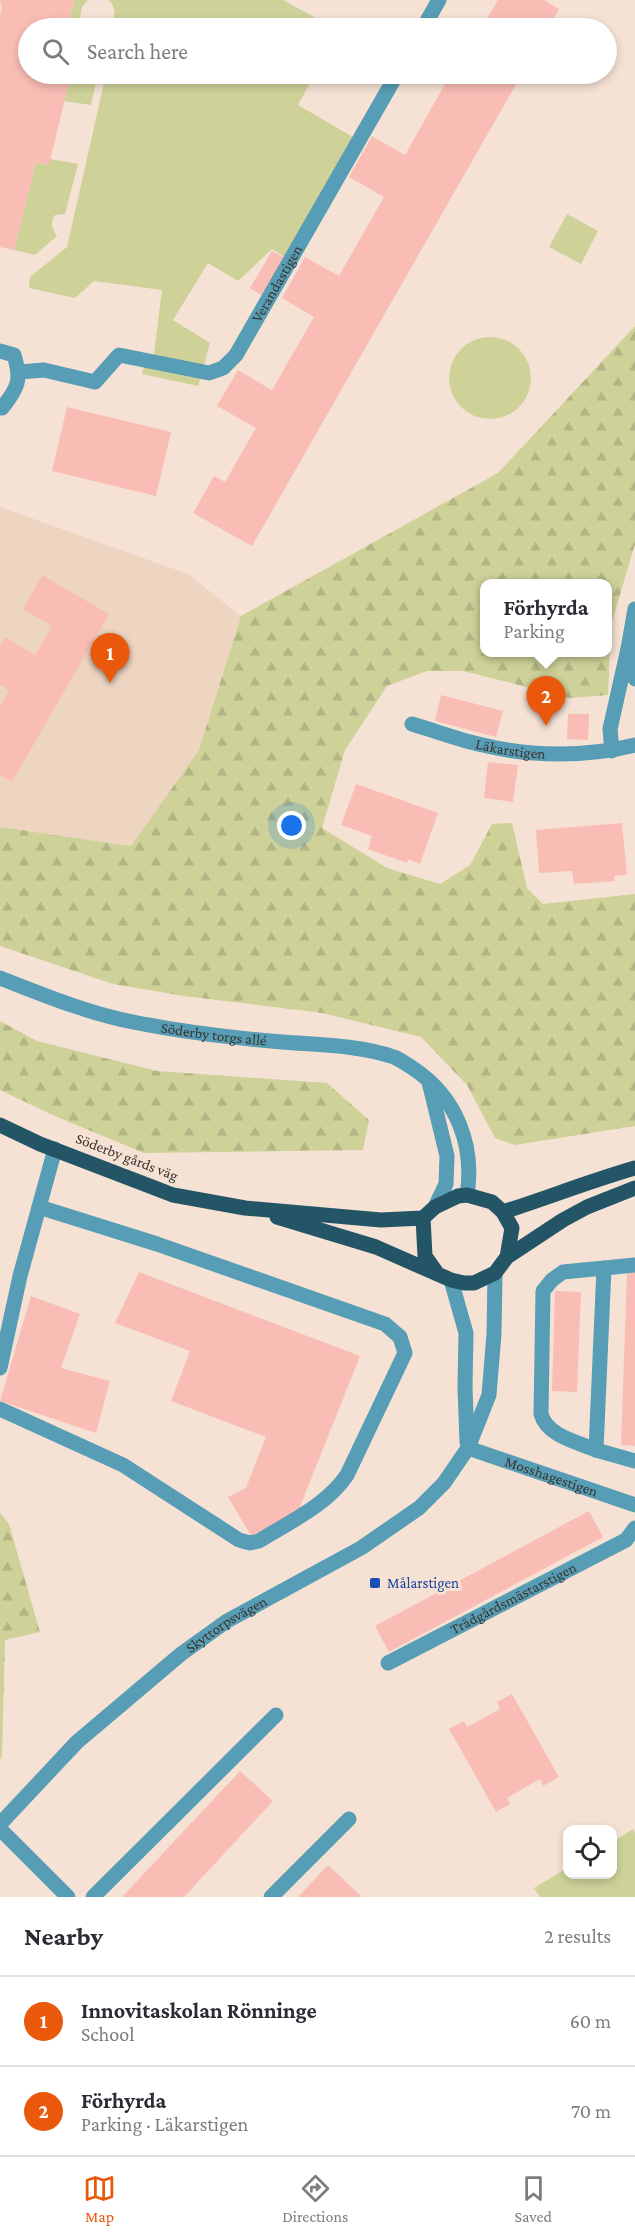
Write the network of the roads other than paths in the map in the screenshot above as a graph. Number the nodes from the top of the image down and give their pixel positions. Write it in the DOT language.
graph roads {
  1 [pos="439,0"];
  2 [pos="429,18"];
  3 [pos="391,84"];
  4 [pos="0,351"];
  5 [pos="19,372"];
  6 [pos="0,408"];
  7 [pos="635,609"];
  8 [pos="628,649"];
  9 [pos="635,680"];
  10 [pos="412,724"];
  11 [pos="635,745"];
  12 [pos="612,751"];
  13 [pos="0,978"];
  14 [pos="429,1079"];
  15 [pos="0,1125"];
  16 [pos="55,1149"];
  17 [pos="635,1168"];
  18 [pos="635,1188"];
  19 [pos="467,1195"];
  20 [pos="39,1207"];
  21 [pos="245,1208"];
  22 [pos="503,1212"];
  23 [pos="429,1213"];
  24 [pos="507,1257"];
  25 [pos="635,1264"];
  26 [pos="604,1268"];
  27 [pos="495,1274"];
  28 [pos="444,1276"];
  29 [pos="0,1368"];
  30 [pos="0,1409"];
  31 [pos="468,1448"];
  32 [pos="596,1450"];
  33 [pos="635,1461"];
  34 [pos="635,1505"];
  35 [pos="635,1528"];
  36 [pos="388,1663"];
  37 [pos="276,1715"];
  38 [pos="349,1819"];
  39 [pos="0,1824"];
  40 [pos="0,1829"];
  41 [pos="68,1897"];
  42 [pos="93,1897"];
  43 [pos="271,1897"];
  1 -- 2 [label="street"];
  3 -- 5 [label="street, Verandastigen"];
  4 -- 5 [label="street"];
  5 -- 6 [label="street"];
  7 -- 8 [label="street"];
  8 -- 9 [label="street"];
  8 -- 12 [label="street"];
  10 -- 12 [label="street, Läkarstigen"];
  11 -- 12 [label="street, Läkarstigen"];
  13 -- 14 [label="street, Söderby torgs allé"];
  14 -- 19 [label="street, Söderby torgs allé"];
  14 -- 23 [label="street"];
  15 -- 16 [label="main road, Söderby gårds väg"];
  16 -- 20 [label="street"];
  16 -- 21 [label="main road, Söderby gårds väg"];
  17 -- 22 [label="main road"];
  18 -- 24 [label="main road"];
  19 -- 22 [label="main road"];
  19 -- 23 [label="main road"];
  20 -- 29 [label="street"];
  20 -- 30 [label="street"];
  21 -- 23 [label="main road, Söderby gårds väg"];
  21 -- 28 [label="main road, Söderby gårds väg"];
  22 -- 24 [label="main road"];
  23 -- 28 [label="main road"];
  24 -- 27 [label="main road"];
  25 -- 26 [label="street"];
  26 -- 32 [label="street"];
  26 -- 32 [label="street"];
  27 -- 28 [label="main road"];
  27 -- 31 [label="street, Skyttorpsvägen"];
  28 -- 31 [label="street"];
  31 -- 34 [label="street, Mosshagestigen"];
  31 -- 39 [label="street, Skyttorpsvägen"];
  32 -- 33 [label="street"];
  35 -- 36 [label="street, Trädgårdsmästarstigen"];
  37 -- 42 [label="street"];
  38 -- 43 [label="street"];
  40 -- 41 [label="street"];
}
